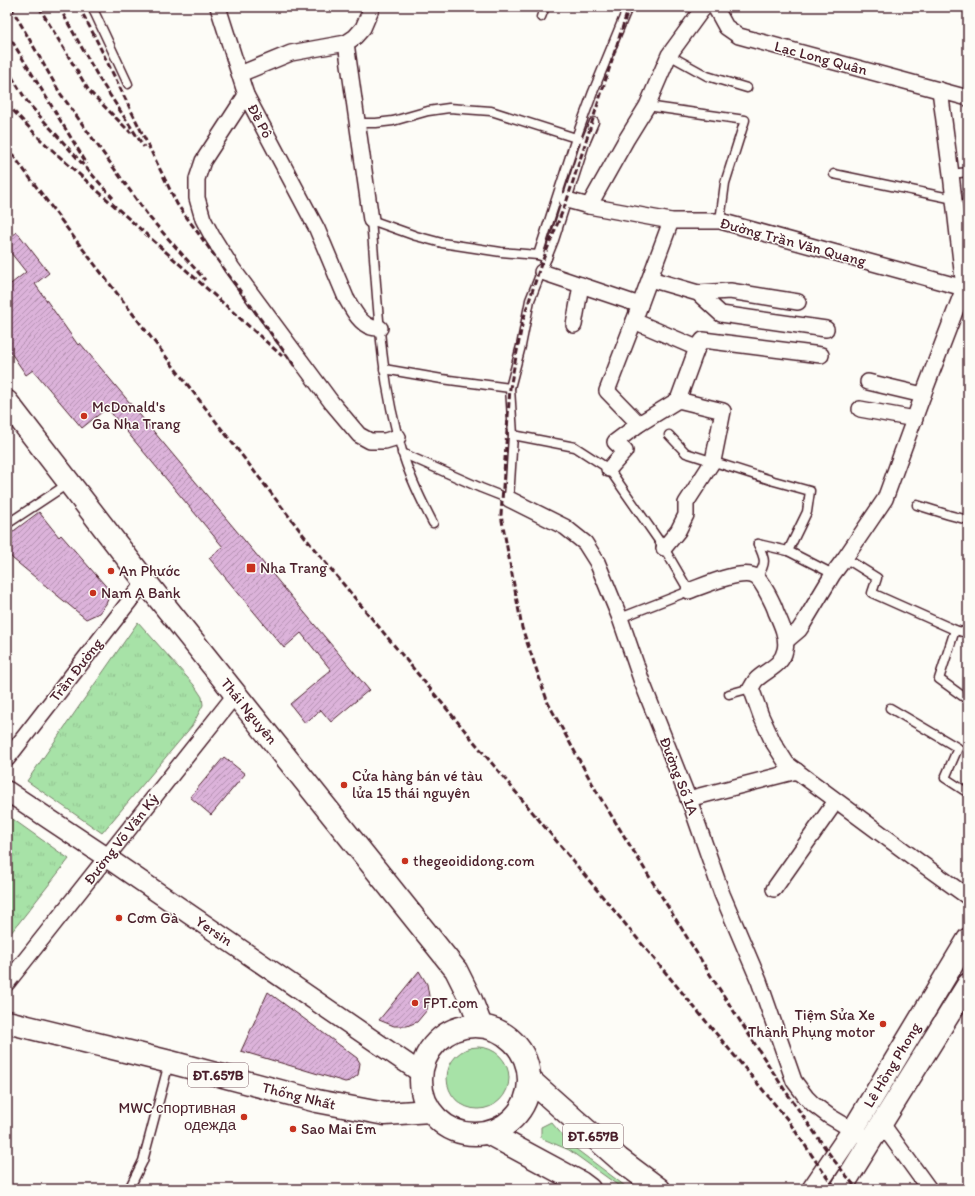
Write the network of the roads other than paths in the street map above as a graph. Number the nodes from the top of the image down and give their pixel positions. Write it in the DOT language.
graph roads {
  1 [pos="92,7"];
  2 [pos="218,7"];
  3 [pos="372,7"];
  4 [pos="545,7"];
  5 [pos="628,7"];
  6 [pos="704,7"];
  7 [pos="715,7"];
  8 [pos="541,17"];
  9 [pos="346,43"];
  10 [pos="669,55"];
  11 [pos="240,74"];
  12 [pos="128,84"];
  13 [pos="747,88"];
  14 [pos="940,90"];
  15 [pos="246,94"];
  16 [pos="968,98"];
  17 [pos="647,106"];
  18 [pos="594,122"];
  19 [pos="358,123"];
  20 [pos="576,138"];
  21 [pos="585,143"];
  22 [pos="968,172"];
  23 [pos="834,174"];
  24 [pos="951,174"];
  25 [pos="954,198"];
  26 [pos="567,200"];
  27 [pos="588,206"];
  28 [pos="372,220"];
  29 [pos="671,221"];
  30 [pos="720,221"];
  31 [pos="538,255"];
  32 [pos="544,265"];
  33 [pos="650,279"];
  34 [pos="581,285"];
  35 [pos="967,289"];
  36 [pos="698,293"];
  37 [pos="798,302"];
  38 [pos="640,305"];
  39 [pos="634,321"];
  40 [pos="574,325"];
  41 [pos="380,328"];
  42 [pos="826,329"];
  43 [pos="697,348"];
  44 [pos="821,355"];
  45 [pos="384,369"];
  46 [pos="868,382"];
  47 [pos="510,388"];
  48 [pos="923,395"];
  49 [pos="678,400"];
  50 [pos="7,402"];
  51 [pos="860,409"];
  52 [pos="915,419"];
  53 [pos="639,424"];
  54 [pos="513,435"];
  55 [pos="669,436"];
  56 [pos="398,437"];
  57 [pos="402,453"];
  58 [pos="713,461"];
  59 [pos="609,469"];
  60 [pos="69,483"];
  61 [pos="509,499"];
  62 [pos="917,505"];
  63 [pos="968,520"];
  64 [pos="433,523"];
  65 [pos="7,524"];
  66 [pos="664,548"];
  67 [pos="788,551"];
  68 [pos="845,558"];
  69 [pos="833,574"];
  70 [pos="756,577"];
  71 [pos="145,581"];
  72 [pos="689,591"];
  73 [pos="620,618"];
  74 [pos="968,626"];
  75 [pos="955,630"];
  76 [pos="786,641"];
  77 [pos="751,688"];
  78 [pos="729,694"];
  79 [pos="236,695"];
  80 [pos="968,700"];
  81 [pos="890,708"];
  82 [pos="7,759"];
  83 [pos="798,772"];
  84 [pos="7,791"];
  85 [pos="968,793"];
  86 [pos="688,799"];
  87 [pos="836,801"];
  88 [pos="106,857"];
  89 [pos="774,888"];
  90 [pos="968,897"];
  91 [pos="968,939"];
  92 [pos="7,983"];
  93 [pos="968,984"];
  94 [pos="7,1022"];
  95 [pos="481,1026"];
  96 [pos="170,1062"];
  97 [pos="421,1073"];
  98 [pos="530,1080"];
  99 [pos="430,1111"];
  100 [pos="882,1124"];
  101 [pos="852,1130"];
  102 [pos="488,1133"];
  103 [pos="870,1142"];
  104 [pos="129,1189"];
  105 [pos="589,1189"];
  106 [pos="659,1189"];
  107 [pos="813,1189"];
  108 [pos="841,1189"];
  109 [pos="929,1189"];
  1 -- 12 [label="lane"];
  2 -- 11 [label="street, Đề Pô"];
  3 -- 9 [label="street"];
  4 -- 8 [label="lane"];
  5 -- 20 [label="lane"];
  6 -- 10 [label="street"];
  7 -- 14 [label="street, Lạc Long Quân"];
  9 -- 11 [label="street"];
  9 -- 19 [label="street"];
  10 -- 13 [label="lane"];
  10 -- 17 [label="street"];
  11 -- 15 [label="street, Đề Pô"];
  14 -- 16 [label="street, Lạc Long Quân"];
  14 -- 24 [label="street"];
  15 -- 41 [label="street, Đề Pô"];
  15 -- 56 [label="street"];
  17 -- 27 [label="street"];
  17 -- 30 [label="lane"];
  18 -- 21 [label="lane"];
  19 -- 20 [label="lane"];
  19 -- 28 [label="street"];
  20 -- 21 [label="lane"];
  20 -- 31 [label="lane"];
  21 -- 26 [label="lane"];
  22 -- 24 [label="lane"];
  23 -- 25 [label="lane"];
  24 -- 25 [label="street"];
  25 -- 35 [label="street"];
  26 -- 27 [label="street, Đường Trần Văn Quang"];
  26 -- 32 [label="lane"];
  27 -- 29 [label="street, Đường Trần Văn Quang"];
  28 -- 31 [label="lane"];
  28 -- 41 [label="lane"];
  29 -- 30 [label="street, Đường Trần Văn Quang"];
  29 -- 33 [label="street"];
  30 -- 35 [label="street, Đường Trần Văn Quang"];
  31 -- 32 [label="lane"];
  32 -- 34 [label="street"];
  32 -- 47 [label="lane"];
  33 -- 36 [label="street"];
  33 -- 38 [label="street"];
  34 -- 38 [label="street"];
  34 -- 40 [label="street"];
  35 -- 48 [label="street"];
  36 -- 37 [label="street"];
  36 -- 42 [label="street"];
  38 -- 39 [label="street"];
  39 -- 43 [label="street"];
  39 -- 53 [label="street"];
  41 -- 45 [label="lane"];
  43 -- 44 [label="street"];
  43 -- 49 [label="street"];
  45 -- 47 [label="lane"];
  45 -- 56 [label="lane"];
  46 -- 48 [label="street"];
  47 -- 54 [label="lane"];
  48 -- 52 [label="street"];
  49 -- 53 [label="street"];
  49 -- 58 [label="street"];
  50 -- 60 [label="main road, Thái Nguyên"];
  51 -- 52 [label="street"];
  52 -- 68 [label="street"];
  53 -- 59 [label="street"];
  54 -- 59 [label="lane"];
  54 -- 61 [label="lane"];
  55 -- 58 [label="lane"];
  56 -- 57 [label="lane"];
  57 -- 61 [label="lane"];
  57 -- 64 [label="lane"];
  58 -- 66 [label="street"];
  58 -- 67 [label="lane"];
  59 -- 66 [label="lane"];
  60 -- 65 [label="lane"];
  60 -- 71 [label="main road, Thái Nguyên"];
  61 -- 73 [label="street, Đường Số 1A"];
  62 -- 63 [label="lane"];
  66 -- 72 [label="lane"];
  67 -- 69 [label="lane"];
  67 -- 70 [label="lane"];
  68 -- 69 [label="street"];
  68 -- 75 [label="lane"];
  69 -- 76 [label="street"];
  70 -- 72 [label="street"];
  70 -- 76 [label="street"];
  71 -- 79 [label="main road, Thái Nguyên"];
  71 -- 82 [label="street, Trần Đường"];
  72 -- 73 [label="lane"];
  73 -- 86 [label="street, Đường Số 1A"];
  74 -- 75 [label="lane"];
  75 -- 80 [label="lane"];
  76 -- 77 [label="street"];
  77 -- 78 [label="lane"];
  77 -- 83 [label="street"];
  79 -- 88 [label="street, Đường Võ Văn Ký"];
  79 -- 95 [label="main road, Thái Nguyên"];
  81 -- 85 [label="lane"];
  83 -- 86 [label="street"];
  83 -- 87 [label="street"];
  84 -- 88 [label="street, Yersin"];
  86 -- 101 [label="street, Đường Số 1A"];
  87 -- 89 [label="street"];
  87 -- 90 [label="street"];
  88 -- 92 [label="street, Đường Võ Văn Ký"];
  88 -- 97 [label="street, Yersin"];
  91 -- 101 [label="main road, Lê Hồng Phong"];
  93 -- 100 [label="main road, Lê Hồng Phong"];
  94 -- 96 [label="main road, Thống Nhất / ĐT.657B"];
  95 -- 97 [label="main road"];
  95 -- 98 [label="main road"];
  96 -- 99 [label="main road, Thống Nhất / ĐT.657B"];
  96 -- 104 [label="lane"];
  97 -- 99 [label="main road"];
  98 -- 102 [label="main road"];
  98 -- 106 [label="main road, ĐT.657B"];
  99 -- 102 [label="main road"];
  100 -- 103 [label="main road, Lê Hồng Phong"];
  100 -- 109 [label="street"];
  101 -- 103 [label="street, Đường Số 1A"];
  101 -- 107 [label="main road, Lê Hồng Phong"];
  102 -- 105 [label="main road"];
  103 -- 108 [label="main road, Lê Hồng Phong"];
}
